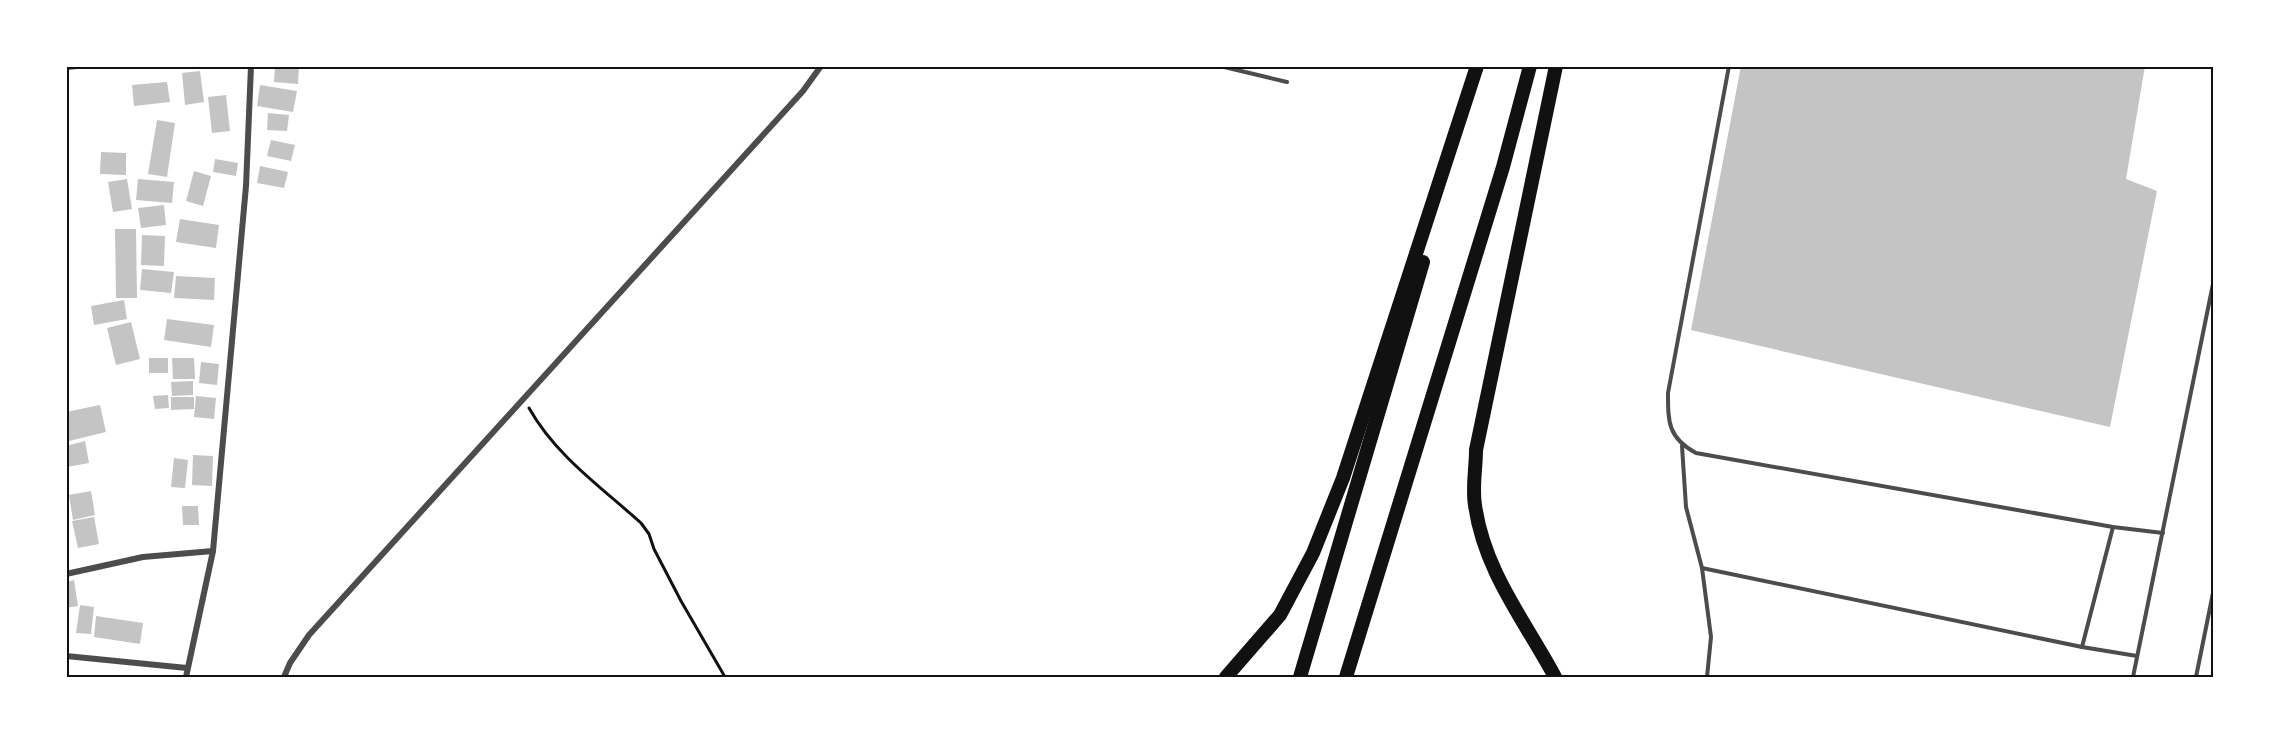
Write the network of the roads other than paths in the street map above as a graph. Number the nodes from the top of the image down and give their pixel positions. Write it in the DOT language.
graph roads {
  1 [pos="77,66"];
  2 [pos="251,66"];
  3 [pos="821,66"];
  4 [pos="1220,66"];
  5 [pos="1479,66"];
  6 [pos="1530,66"];
  7 [pos="1556,66"];
  8 [pos="1729,66"];
  9 [pos="66,67"];
  10 [pos="1287,82"];
  11 [pos="2214,279"];
  12 [pos="1682,446"];
  13 [pos="2113,527"];
  14 [pos="2163,533"];
  15 [pos="213,550"];
  16 [pos="1702,568"];
  17 [pos="66,574"];
  18 [pos="2214,588"];
  19 [pos="2082,647"];
  20 [pos="66,656"];
  21 [pos="2137,656"];
  22 [pos="186,668"];
  23 [pos="186,677"];
  24 [pos="284,677"];
  25 [pos="1226,677"];
  26 [pos="1300,677"];
  27 [pos="1346,677"];
  28 [pos="1555,677"];
  29 [pos="1707,677"];
  30 [pos="2133,677"];
  31 [pos="2196,677"];
  1 -- 9 [label="street"];
  2 -- 15 [label="street"];
  3 -- 24 [label="street"];
  4 -- 10 [label="lane"];
  5 -- 25 [label="highway"];
  5 -- 26 [label="highway"];
  6 -- 27 [label="highway"];
  7 -- 28 [label="highway"];
  8 -- 12 [label="lane"];
  11 -- 14 [label="lane"];
  12 -- 13 [label="lane"];
  12 -- 16 [label="lane"];
  13 -- 14 [label="lane"];
  13 -- 19 [label="lane"];
  14 -- 21 [label="lane"];
  15 -- 17 [label="street"];
  15 -- 22 [label="street"];
  16 -- 19 [label="lane"];
  16 -- 29 [label="lane"];
  18 -- 31 [label="lane"];
  19 -- 21 [label="lane"];
  20 -- 22 [label="street"];
  21 -- 30 [label="lane"];
  22 -- 23 [label="street"];
}
